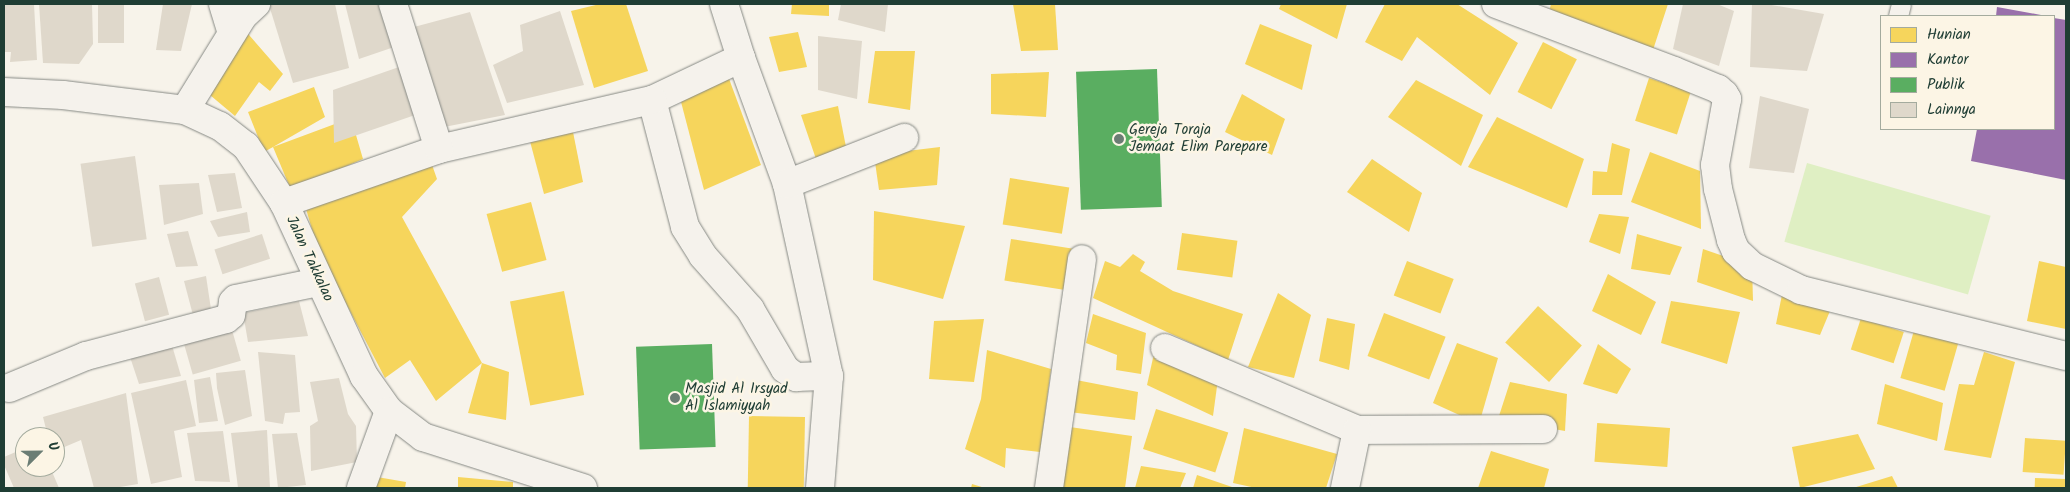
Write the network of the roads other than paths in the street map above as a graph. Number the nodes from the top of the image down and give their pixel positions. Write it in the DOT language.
graph roads {
  1 [pos="223,4"];
  2 [pos="256,4"];
  3 [pos="393,4"];
  4 [pos="724,4"];
  5 [pos="1496,4"];
  6 [pos="232,33"];
  7 [pos="741,58"];
  8 [pos="4,92"];
  9 [pos="652,100"];
  10 [pos="186,110"];
  11 [pos="904,138"];
  12 [pos="439,149"];
  13 [pos="787,184"];
  14 [pos="284,203"];
  15 [pos="1082,259"];
  16 [pos="318,282"];
  17 [pos="1165,348"];
  18 [pos="2066,356"];
  19 [pos="830,376"];
  20 [pos="9,388"];
  21 [pos="389,411"];
  22 [pos="1543,429"];
  23 [pos="1357,430"];
  24 [pos="361,488"];
  25 [pos="583,488"];
  26 [pos="820,488"];
  27 [pos="1049,488"];
  28 [pos="1345,488"];
  1 -- 6 [label="street"];
  2 -- 6 [label="street"];
  3 -- 12 [label="street"];
  4 -- 7 [label="street"];
  5 -- 18 [label="street"];
  6 -- 10 [label="street"];
  7 -- 9 [label="street"];
  7 -- 13 [label="street"];
  8 -- 10 [label="street, Jalan Takkalao"];
  9 -- 12 [label="street"];
  9 -- 19 [label="street"];
  10 -- 14 [label="street, Jalan Takkalao"];
  11 -- 13 [label="street"];
  12 -- 14 [label="street"];
  13 -- 19 [label="street"];
  14 -- 16 [label="street, Jalan Takkalao"];
  15 -- 27 [label="street"];
  16 -- 20 [label="street"];
  16 -- 21 [label="street, Jalan Takkalao"];
  17 -- 23 [label="street"];
  19 -- 26 [label="street"];
  21 -- 24 [label="street"];
  21 -- 25 [label="street, Jalan Takkalao"];
  22 -- 23 [label="street"];
  23 -- 28 [label="street"];
}
